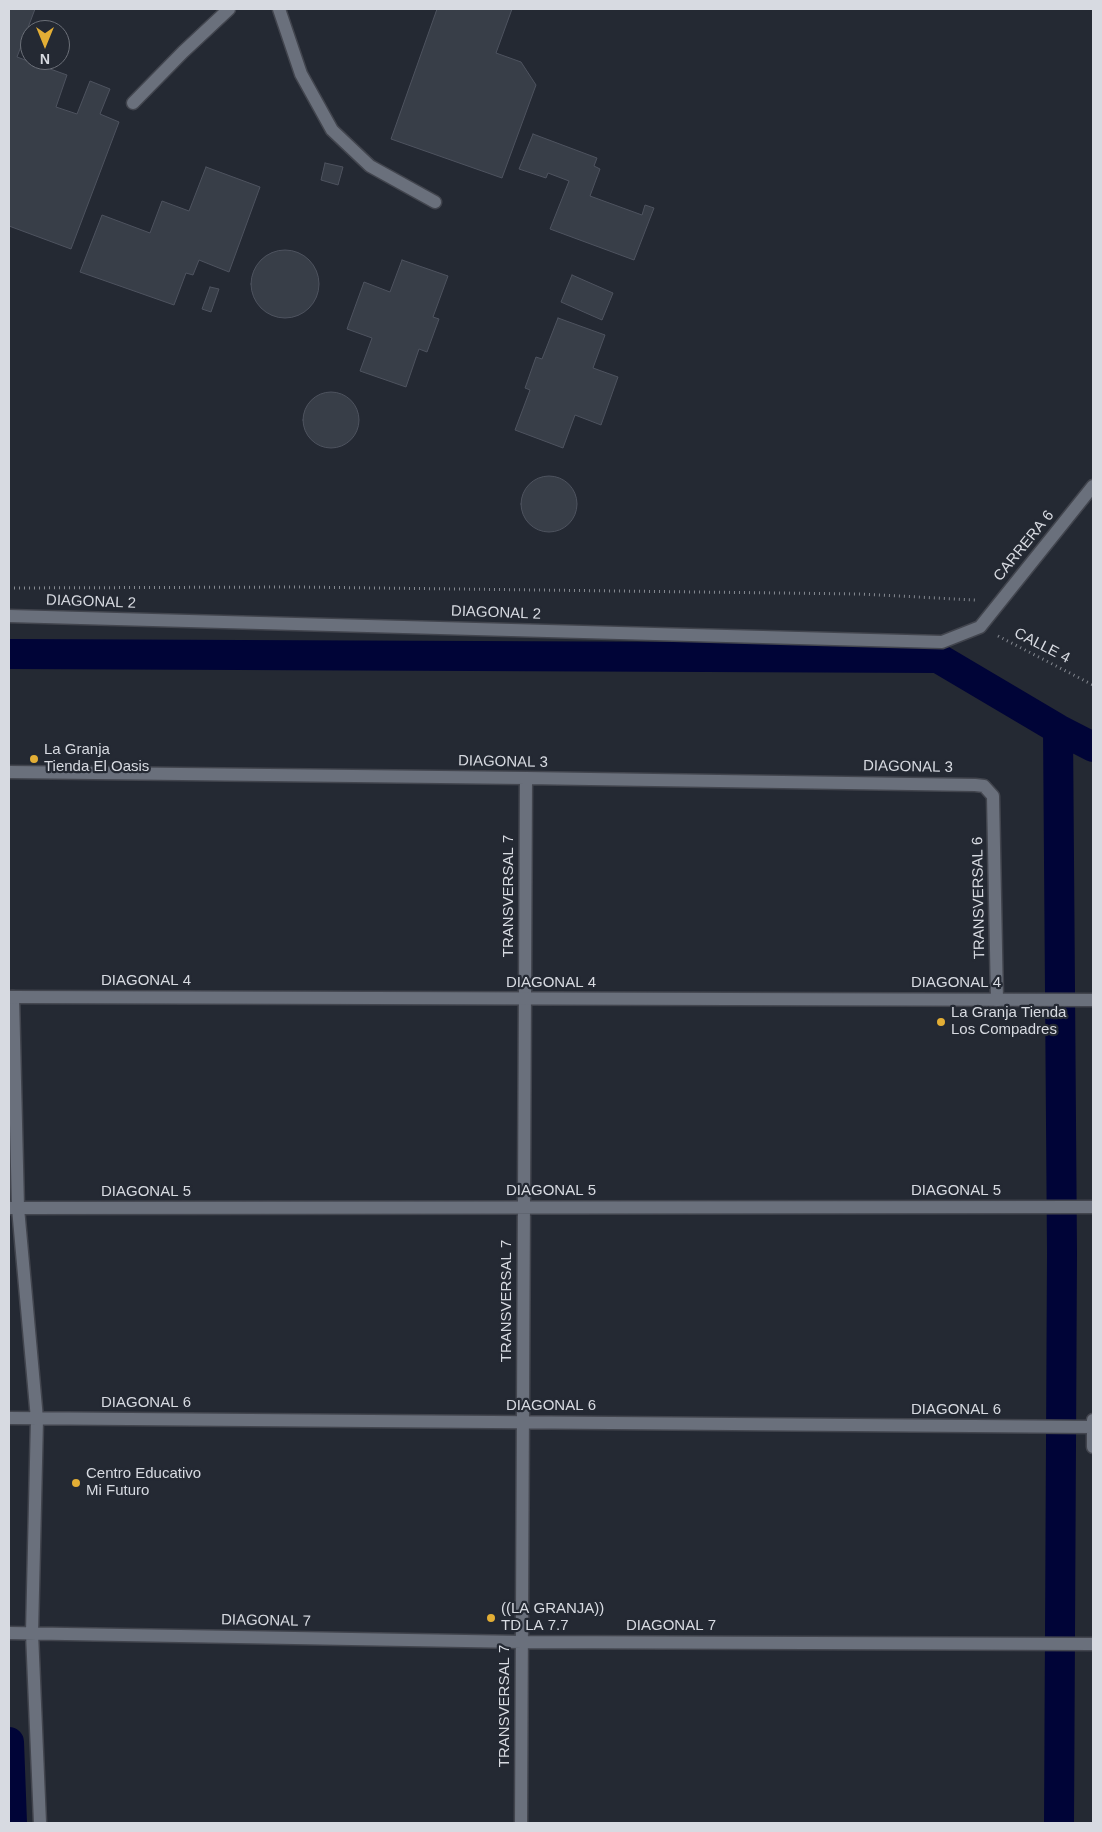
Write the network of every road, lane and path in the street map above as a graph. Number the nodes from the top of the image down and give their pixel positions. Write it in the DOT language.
graph roads {
  1 [pos="229,9"];
  2 [pos="280,9"];
  3 [pos="133,103"];
  4 [pos="435,202"];
  5 [pos="1093,486"];
  6 [pos="9,588"];
  7 [pos="1000,602"];
  8 [pos="9,616"];
  9 [pos="980,627"];
  10 [pos="1093,685"];
  11 [pos="9,772"];
  12 [pos="526,778"];
  13 [pos="993,796"];
  14 [pos="11,997"];
  15 [pos="525,999"];
  16 [pos="997,1000"];
  17 [pos="1093,1000"];
  18 [pos="524,1207"];
  19 [pos="1090,1207"];
  20 [pos="13,1208"];
  21 [pos="9,1418"];
  22 [pos="33,1419"];
  23 [pos="1093,1420"];
  24 [pos="523,1422"];
  25 [pos="1093,1427"];
  26 [pos="1093,1447"];
  27 [pos="21,1633"];
  28 [pos="522,1642"];
  29 [pos="1087,1644"];
  30 [pos="40,1823"];
  31 [pos="521,1823"];
  1 -- 3 [label="street"];
  2 -- 4 [label="street"];
  5 -- 7 [label="street, CARRERA 6"];
  6 -- 7 [label="path"];
  7 -- 9 [label="street, CARRERA 6"];
  8 -- 9 [label="street, DIAGONAL 2"];
  9 -- 10 [label="path, CALLE 4"];
  11 -- 12 [label="street, DIAGONAL 3"];
  12 -- 13 [label="street, DIAGONAL 3"];
  12 -- 15 [label="street, TRANSVERSAL 7"];
  13 -- 16 [label="street, TRANSVERSAL 6"];
  14 -- 15 [label="street, DIAGONAL 4"];
  14 -- 20 [label="street"];
  15 -- 16 [label="street, DIAGONAL 4"];
  15 -- 18 [label="street, TRANSVERSAL 7"];
  16 -- 17 [label="street, DIAGONAL 4"];
  18 -- 19 [label="street, DIAGONAL 5"];
  18 -- 20 [label="street, DIAGONAL 5"];
  18 -- 24 [label="street, TRANSVERSAL 7"];
  20 -- 22 [label="street"];
  21 -- 22 [label="street, DIAGONAL 6"];
  22 -- 24 [label="street, DIAGONAL 6"];
  22 -- 27 [label="street"];
  23 -- 25 [label="street"];
  24 -- 25 [label="street, DIAGONAL 6"];
  24 -- 28 [label="street, TRANSVERSAL 7"];
  25 -- 26 [label="street"];
  27 -- 28 [label="street, DIAGONAL 7"];
  27 -- 30 [label="street"];
  28 -- 29 [label="street, DIAGONAL 7"];
  28 -- 31 [label="street, TRANSVERSAL 7"];
}
